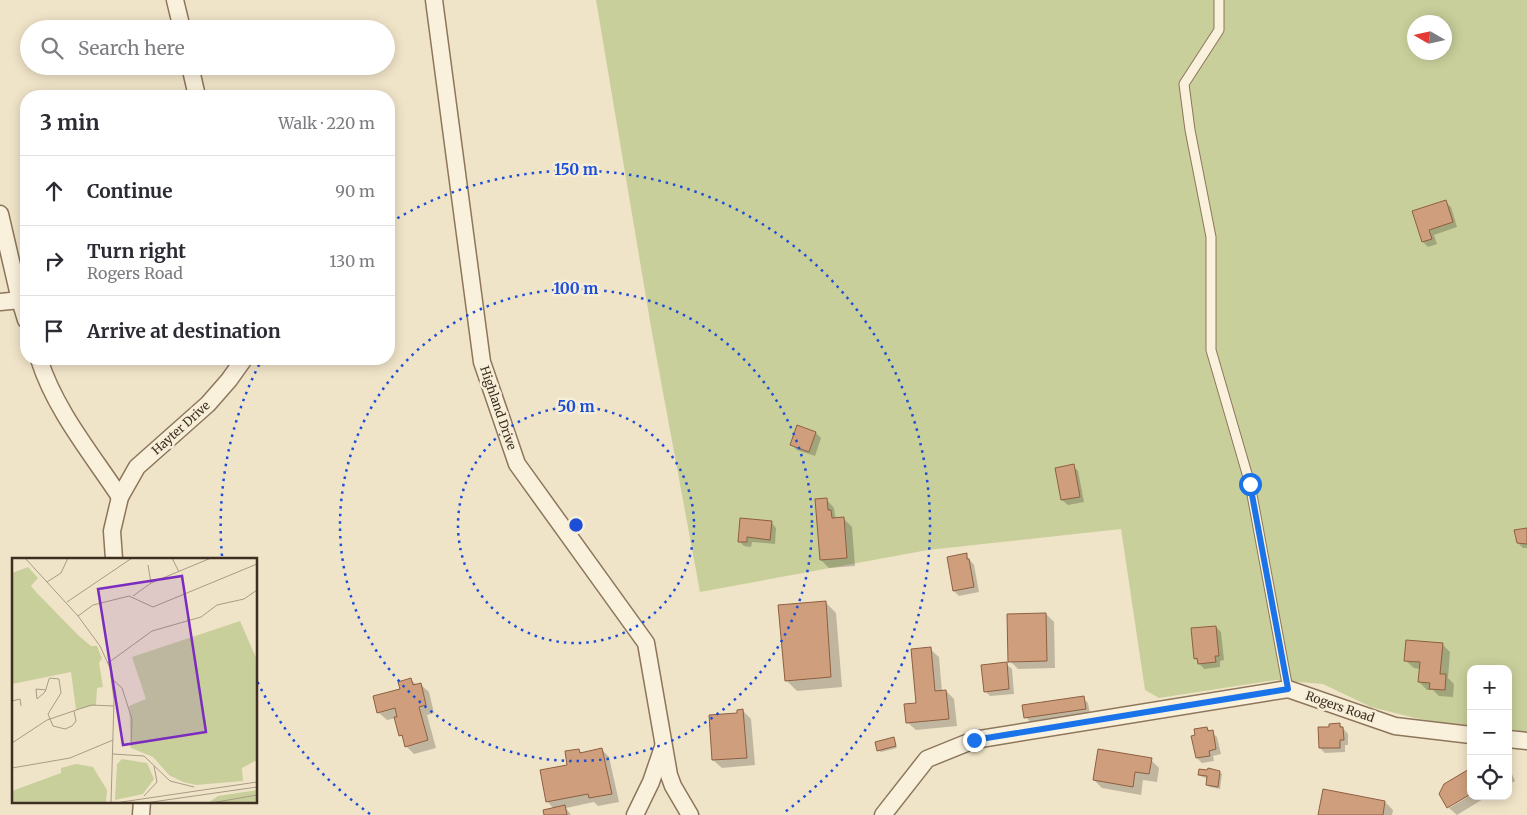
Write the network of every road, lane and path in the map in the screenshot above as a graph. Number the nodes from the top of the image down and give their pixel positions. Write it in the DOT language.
graph roads {
  1 [pos="175,0"];
  2 [pos="434,0"];
  3 [pos="1219,0"];
  4 [pos="180,20"];
  5 [pos="192,75"];
  6 [pos="196,90"];
  7 [pos="0,214"];
  8 [pos="20,300"];
  9 [pos="0,302"];
  10 [pos="41,365"];
  11 [pos="240,365"];
  12 [pos="120,498"];
  13 [pos="114,558"];
  14 [pos="1288,689"];
  15 [pos="1467,735"];
  16 [pos="1512,739"];
  17 [pos="1527,741"];
  18 [pos="663,745"];
  19 [pos="142,802"];
  20 [pos="142,815"];
  21 [pos="635,815"];
  22 [pos="690,815"];
  23 [pos="883,815"];
  1 -- 4 [label="street"];
  2 -- 18 [label="street, Highland Drive"];
  3 -- 14 [label="lane"];
  5 -- 6 [label="street"];
  7 -- 8 [label="street"];
  8 -- 9 [label="street"];
  10 -- 12 [label="street"];
  11 -- 12 [label="street, Hayter Drive"];
  12 -- 13 [label="street, Hayter Drive"];
  14 -- 15 [label="street, Rogers Road"];
  14 -- 23 [label="street, Rogers Road"];
  16 -- 17 [label="street"];
  18 -- 21 [label="street"];
  18 -- 22 [label="street, Highland Drive"];
  19 -- 20 [label="street"];
}
